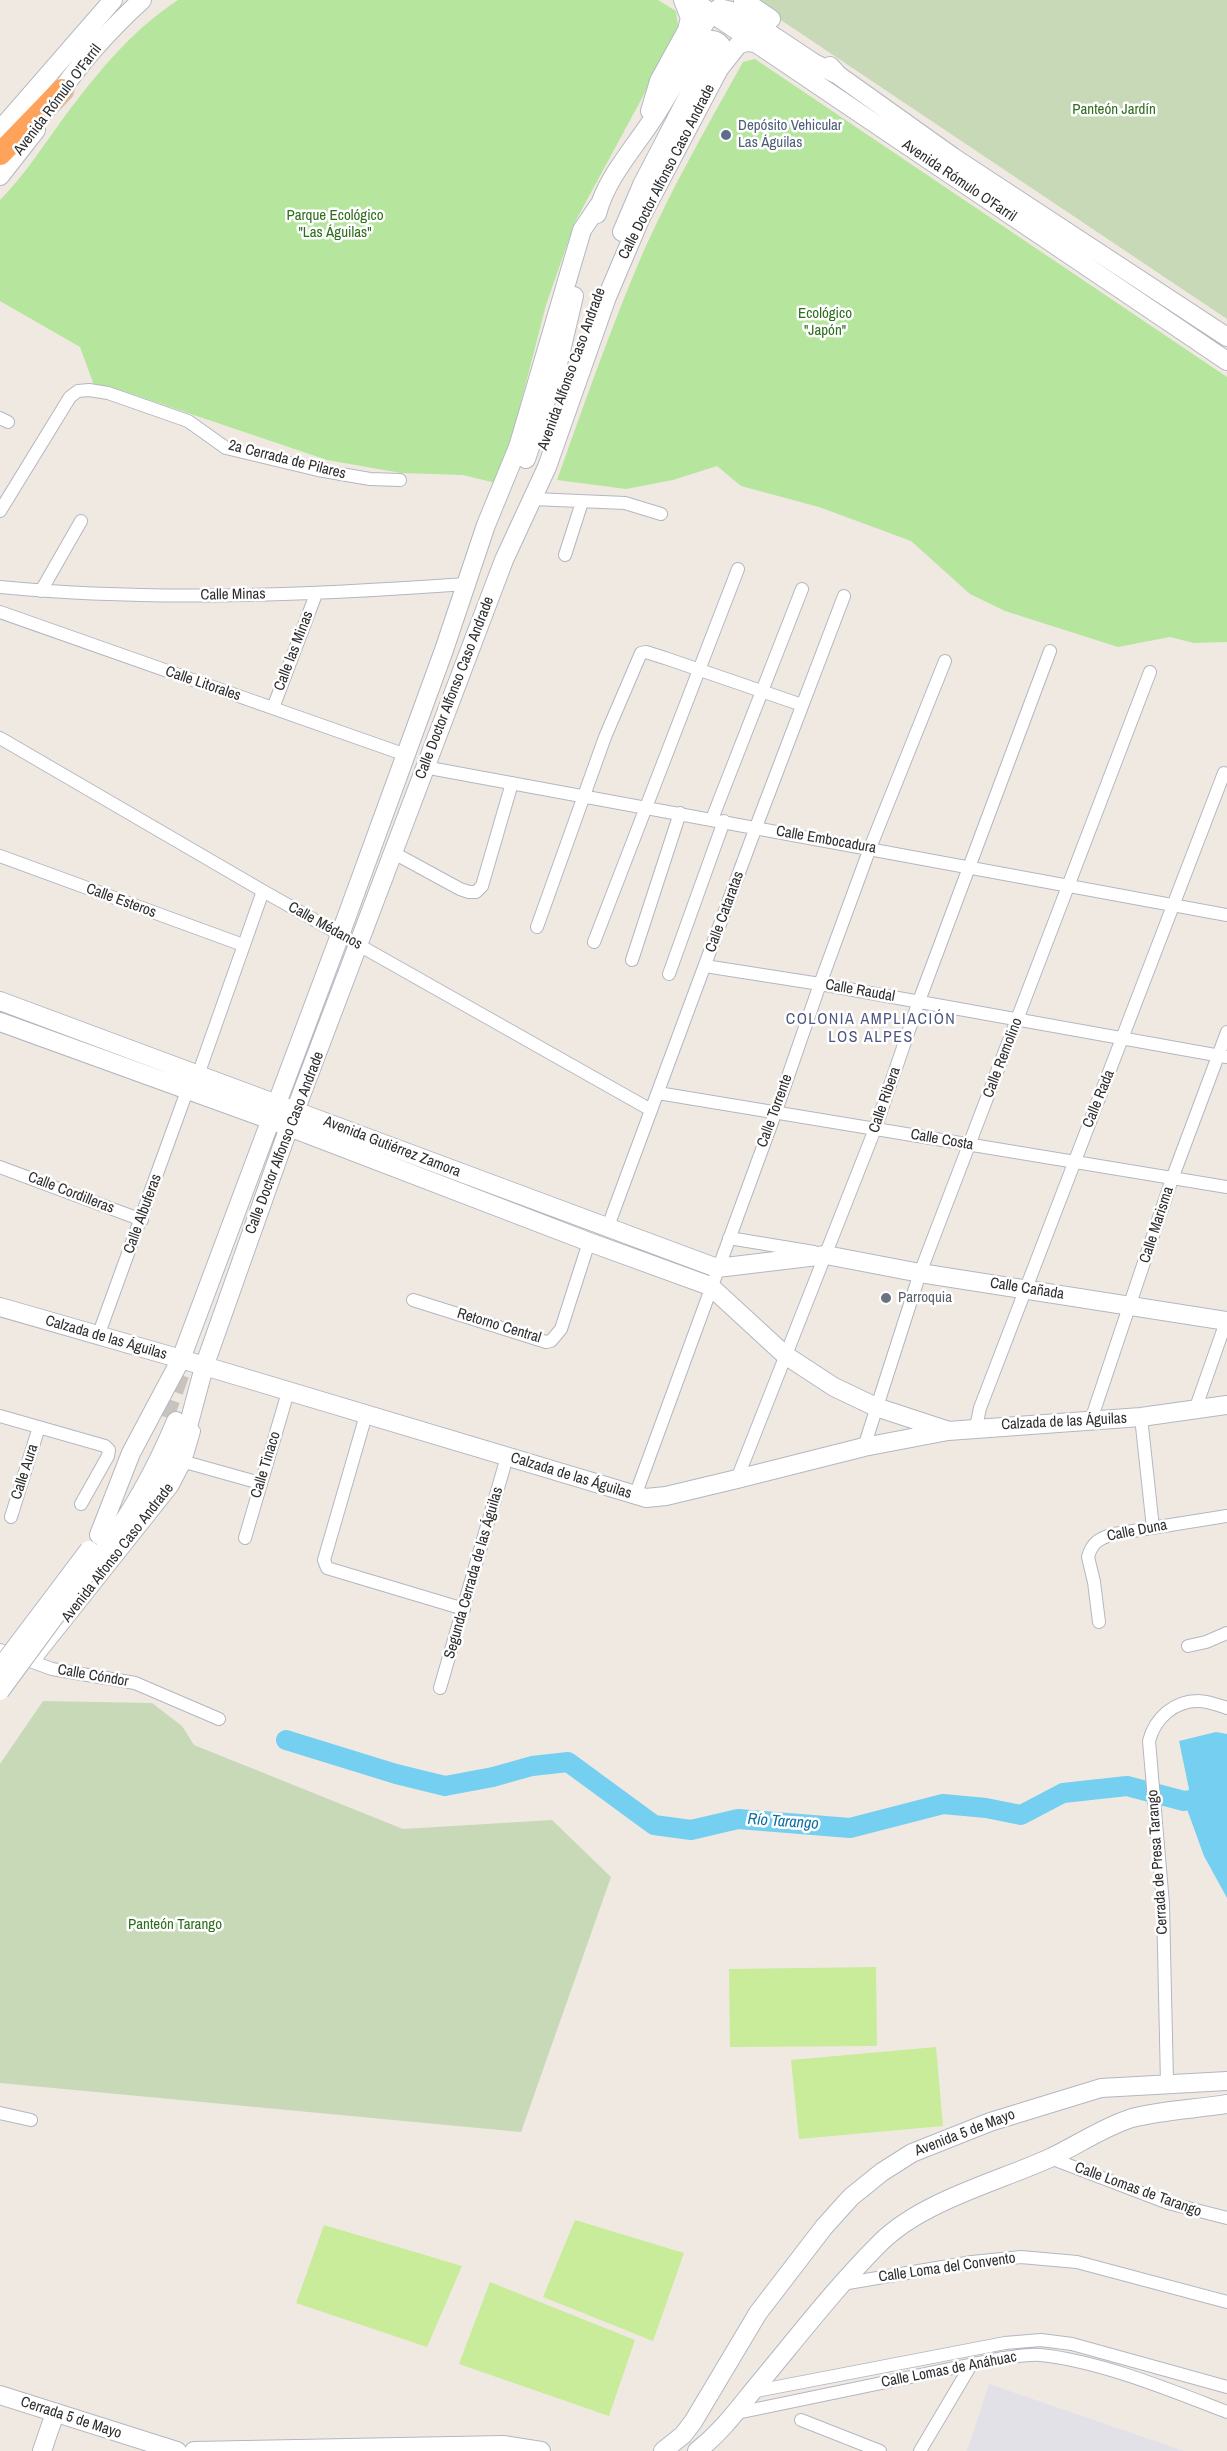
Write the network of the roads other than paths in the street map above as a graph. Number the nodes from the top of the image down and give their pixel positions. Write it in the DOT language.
graph roads {
  1 [pos="113,0"];
  2 [pos="142,0"];
  3 [pos="683,0"];
  4 [pos="692,0"];
  5 [pos="743,0"];
  6 [pos="713,13"];
  7 [pos="758,43"];
  8 [pos="691,54"];
  9 [pos="715,62"];
  10 [pos="838,75"];
  11 [pos="62,90"];
  12 [pos="895,116"];
  13 [pos="648,125"];
  14 [pos="0,130"];
  15 [pos="883,130"];
  16 [pos="0,154"];
  17 [pos="0,176"];
  18 [pos="599,205"];
  19 [pos="601,303"];
  20 [pos="1227,337"];
  21 [pos="588,338"];
  22 [pos="1227,361"];
  23 [pos="400,480"];
  24 [pos="534,499"];
  25 [pos="582,502"];
  26 [pos="0,510"];
  27 [pos="661,514"];
  28 [pos="81,521"];
  29 [pos="565,555"];
  30 [pos="738,570"];
  31 [pos="466,584"];
  32 [pos="0,587"];
  33 [pos="802,589"];
  34 [pos="41,591"];
  35 [pos="316,594"];
  36 [pos="844,596"];
  37 [pos="0,612"];
  38 [pos="1050,651"];
  39 [pos="945,661"];
  40 [pos="698,670"];
  41 [pos="1150,672"];
  42 [pos="763,693"];
  43 [pos="802,705"];
  44 [pos="273,708"];
  45 [pos="0,738"];
  46 [pos="406,755"];
  47 [pos="424,767"];
  48 [pos="1224,772"];
  49 [pos="512,783"];
  50 [pos="585,796"];
  51 [pos="646,807"];
  52 [pos="680,813"];
  53 [pos="718,820"];
  54 [pos="756,827"];
  55 [pos="870,848"];
  56 [pos="392,852"];
  57 [pos="0,856"];
  58 [pos="971,867"];
  59 [pos="1070,884"];
  60 [pos="263,891"];
  61 [pos="1173,904"];
  62 [pos="1227,915"];
  63 [pos="537,927"];
  64 [pos="340,935"];
  65 [pos="594,942"];
  66 [pos="243,945"];
  67 [pos="358,945"];
  68 [pos="632,960"];
  69 [pos="705,966"];
  70 [pos="669,974"];
  71 [pos="820,984"];
  72 [pos="0,1001"];
  73 [pos="919,1001"];
  74 [pos="1018,1019"];
  75 [pos="0,1022"];
  76 [pos="1227,1032"];
  77 [pos="1123,1038"];
  78 [pos="1222,1057"];
  79 [pos="198,1075"];
  80 [pos="188,1091"];
  81 [pos="658,1094"];
  82 [pos="651,1110"];
  83 [pos="274,1112"];
  84 [pos="775,1114"];
  85 [pos="292,1119"];
  86 [pos="875,1129"];
  87 [pos="969,1144"];
  88 [pos="1074,1162"];
  89 [pos="0,1167"];
  90 [pos="1172,1179"];
  91 [pos="1227,1188"];
  92 [pos="551,1207"];
  93 [pos="141,1220"];
  94 [pos="544,1225"];
  95 [pos="607,1229"];
  96 [pos="729,1238"];
  97 [pos="589,1242"];
  98 [pos="826,1255"];
  99 [pos="717,1268"];
  100 [pos="920,1273"];
  101 [pos="710,1286"];
  102 [pos="1026,1288"];
  103 [pos="413,1300"];
  104 [pos="1129,1306"];
  105 [pos="0,1307"];
  106 [pos="1227,1320"];
  107 [pos="98,1336"];
  108 [pos="785,1355"];
  109 [pos="181,1359"];
  110 [pos="209,1368"];
  111 [pos="288,1392"];
  112 [pos="1227,1405"];
  113 [pos="876,1407"];
  114 [pos="1196,1410"];
  115 [pos="0,1416"];
  116 [pos="366,1416"];
  117 [pos="1141,1417"];
  118 [pos="1091,1420"];
  119 [pos="39,1427"];
  120 [pos="976,1427"];
  121 [pos="948,1431"];
  122 [pos="864,1447"];
  123 [pos="507,1457"];
  124 [pos="185,1462"];
  125 [pos="737,1479"];
  126 [pos="260,1484"];
  127 [pos="635,1496"];
  128 [pos="81,1504"];
  129 [pos="1227,1516"];
  130 [pos="11,1517"];
  131 [pos="124,1524"];
  132 [pos="1153,1528"];
  133 [pos="244,1538"];
  134 [pos="96,1547"];
  135 [pos="464,1609"];
  136 [pos="1099,1622"];
  137 [pos="1227,1633"];
  138 [pos="1188,1646"];
  139 [pos="0,1650"];
  140 [pos="33,1662"];
  141 [pos="0,1668"];
  142 [pos="440,1688"];
  143 [pos="0,1691"];
  144 [pos="1227,1708"];
  145 [pos="219,1719"];
  146 [pos="1227,2081"];
  147 [pos="1167,2083"];
  148 [pos="1227,2104"];
  149 [pos="0,2113"];
  150 [pos="31,2120"];
  151 [pos="1050,2158"];
  152 [pos="1227,2218"];
  153 [pos="842,2284"];
  154 [pos="1227,2302"];
  155 [pos="971,2365"];
  156 [pos="1227,2387"];
  157 [pos="751,2392"];
  158 [pos="0,2395"];
  159 [pos="1227,2412"];
  160 [pos="55,2413"];
  161 [pos="737,2413"];
  162 [pos="801,2420"];
  163 [pos="426,2449"];
  164 [pos="42,2451"];
  165 [pos="177,2451"];
  166 [pos="194,2451"];
  167 [pos="541,2451"];
  168 [pos="664,2451"];
  169 [pos="696,2451"];
  170 [pos="880,2451"];
  171 [pos="920,2451"];
  1 -- 14 [label="main road, Avenida Rómulo O'Farril"];
  2 -- 11 [label="main road, Avenida Rómulo O'Farril"];
  3 -- 13 [label="main road"];
  4 -- 6 [label="main road, Avenida Rómulo O'Farril"];
  5 -- 10 [label="main road, Avenida Rómulo O'Farril"];
  6 -- 7 [label="main road, Avenida Rómulo O'Farril"];
  6 -- 8 [label="main road, Avenida Alfonso Caso Andrade"];
  6 -- 10 [label="main road"];
  7 -- 9 [label="main road, Calle Doctor Alfonso Caso Andrade"];
  7 -- 15 [label="main road, Avenida Rómulo O'Farril"];
  8 -- 9 [label="main road"];
  8 -- 13 [label="main road, Avenida Alfonso Caso Andrade"];
  9 -- 19 [label="main road, Avenida Alfonso Caso Andrade"];
  10 -- 12 [label="main road, Avenida Rómulo O'Farril"];
  11 -- 16 [label="highway"];
  11 -- 17 [label="main road, Avenida Rómulo O'Farril"];
  12 -- 15 [label="main road"];
  12 -- 20 [label="main road, Avenida Rómulo O'Farril"];
  13 -- 18 [label="main road, Avenida Alfonso Caso Andrade"];
  15 -- 22 [label="main road, Avenida Rómulo O'Farril"];
  18 -- 21 [label="main road, Avenida Alfonso Caso Andrade"];
  18 -- 31 [label="main road, Calle Doctor Alfonso Caso Andrade"];
  19 -- 21 [label="main road, Calle Doctor Alfonso Caso Andrade"];
  21 -- 24 [label="main road, Calle Doctor Alfonso Caso Andrade"];
  23 -- 26 [label="street, 2a Cerrada de Pilares"];
  24 -- 25 [label="street"];
  24 -- 47 [label="main road, Calle Doctor Alfonso Caso Andrade"];
  25 -- 27 [label="street"];
  25 -- 29 [label="street"];
  28 -- 34 [label="street"];
  30 -- 40 [label="street"];
  31 -- 35 [label="street, Calle Minas"];
  31 -- 46 [label="main road, Calle Doctor Alfonso Caso Andrade"];
  32 -- 34 [label="street, Calle Minas"];
  33 -- 42 [label="street"];
  34 -- 35 [label="street, Calle Minas"];
  35 -- 44 [label="street, Calle las Minas"];
  36 -- 43 [label="street, Calle Cataratas"];
  37 -- 44 [label="street, Calle Litorales"];
  38 -- 58 [label="street, Calle Ribera"];
  39 -- 55 [label="street, Calle Torrente"];
  40 -- 42 [label="street"];
  40 -- 50 [label="street"];
  40 -- 51 [label="street"];
  41 -- 59 [label="street, Calle Remolino"];
  42 -- 43 [label="street"];
  42 -- 53 [label="street"];
  43 -- 54 [label="street, Calle Cataratas"];
  44 -- 46 [label="street, Calle Litorales"];
  45 -- 60 [label="street, Calle Médanos"];
  46 -- 64 [label="main road, Calle Doctor Alfonso Caso Andrade"];
  47 -- 49 [label="street, Calle Embocadura"];
  47 -- 56 [label="main road, Calle Doctor Alfonso Caso Andrade"];
  48 -- 61 [label="street, Calle Rada"];
  49 -- 50 [label="street, Calle Embocadura"];
  49 -- 56 [label="street"];
  50 -- 51 [label="street, Calle Embocadura"];
  50 -- 63 [label="street"];
  51 -- 52 [label="street, Calle Embocadura"];
  51 -- 65 [label="street"];
  52 -- 53 [label="street, Calle Embocadura"];
  52 -- 68 [label="street"];
  53 -- 54 [label="street, Calle Embocadura"];
  53 -- 70 [label="street"];
  54 -- 55 [label="street, Calle Embocadura"];
  54 -- 69 [label="street, Calle Cataratas"];
  55 -- 58 [label="street, Calle Embocadura"];
  55 -- 71 [label="street, Calle Torrente"];
  56 -- 67 [label="main road, Calle Doctor Alfonso Caso Andrade"];
  57 -- 66 [label="street, Calle Esteros"];
  58 -- 59 [label="street, Calle Embocadura"];
  58 -- 73 [label="street, Calle Ribera"];
  59 -- 61 [label="street, Calle Embocadura"];
  59 -- 74 [label="street, Calle Remolino"];
  60 -- 64 [label="street, Calle Médanos"];
  60 -- 66 [label="street"];
  61 -- 62 [label="street, Calle Embocadura"];
  61 -- 77 [label="street, Calle Rada"];
  64 -- 67 [label="street, Calle Médanos"];
  64 -- 83 [label="main road, Calle Doctor Alfonso Caso Andrade"];
  66 -- 79 [label="street"];
  67 -- 82 [label="street, Calle Médanos"];
  67 -- 85 [label="main road, Calle Doctor Alfonso Caso Andrade"];
  69 -- 71 [label="street, Calle Raudal"];
  69 -- 81 [label="street, Calle Cataratas"];
  71 -- 73 [label="street, Calle Raudal"];
  71 -- 84 [label="street, Calle Torrente"];
  72 -- 79 [label="main road, Avenida Gutiérrez Zamora"];
  73 -- 74 [label="street, Calle Raudal"];
  73 -- 86 [label="street, Calle Ribera"];
  74 -- 77 [label="street, Calle Raudal"];
  74 -- 87 [label="street, Calle Remolino"];
  75 -- 80 [label="main road, Avenida Gutiérrez Zamora"];
  76 -- 78 [label="street, Calle Marisma"];
  77 -- 78 [label="street, Calle Raudal"];
  77 -- 88 [label="street, Calle Rada"];
  78 -- 90 [label="street, Calle Marisma"];
  79 -- 83 [label="main road, Avenida Gutiérrez Zamora"];
  80 -- 83 [label="main road, Avenida Gutiérrez Zamora"];
  80 -- 93 [label="street, Calle Albuferas"];
  81 -- 82 [label="street, Calle Cataratas"];
  81 -- 84 [label="street, Calle Costa"];
  82 -- 95 [label="street, Calle Cataratas"];
  83 -- 85 [label="main road, Avenida Gutiérrez Zamora"];
  83 -- 109 [label="main road, Calle Doctor Alfonso Caso Andrade"];
  84 -- 86 [label="street, Calle Costa"];
  84 -- 96 [label="street, Calle Torrente"];
  85 -- 92 [label="main road, Avenida Gutiérrez Zamora"];
  85 -- 94 [label="main road, Avenida Gutiérrez Zamora"];
  85 -- 110 [label="main road, Calle Doctor Alfonso Caso Andrade"];
  86 -- 87 [label="street, Calle Costa"];
  86 -- 98 [label="street, Calle Ribera"];
  87 -- 88 [label="street, Calle Costa"];
  87 -- 100 [label="street, Calle Remolino"];
  88 -- 90 [label="street, Calle Costa"];
  88 -- 102 [label="street, Calle Rada"];
  89 -- 93 [label="street, Calle Cordilleras"];
  90 -- 91 [label="street, Calle Costa"];
  90 -- 104 [label="street, Calle Marisma"];
  92 -- 94 [label="main road"];
  92 -- 95 [label="main road, Avenida Gutiérrez Zamora"];
  93 -- 107 [label="street, Calle Albuferas"];
  94 -- 97 [label="main road, Avenida Gutiérrez Zamora"];
  95 -- 99 [label="main road, Avenida Gutiérrez Zamora"];
  96 -- 98 [label="street, Calle Cañada"];
  96 -- 99 [label="street, Calle Torrente"];
  97 -- 101 [label="main road, Avenida Gutiérrez Zamora"];
  97 -- 103 [label="street, Retorno Central"];
  98 -- 99 [label="main road, Calle Cañada"];
  98 -- 100 [label="main road, Calle Cañada"];
  98 -- 108 [label="street, Calle Ribera"];
  99 -- 101 [label="street, Calle Torrente"];
  100 -- 102 [label="main road, Calle Cañada"];
  100 -- 113 [label="street, Calle Remolino"];
  101 -- 108 [label="main road"];
  101 -- 127 [label="street, Calle Torrente"];
  102 -- 104 [label="main road, Calle Cañada"];
  102 -- 120 [label="street, Calle Rada"];
  104 -- 106 [label="main road, Calle Cañada"];
  104 -- 118 [label="street, Calle Marisma"];
  105 -- 107 [label="main road, Calzada de las Águilas"];
  106 -- 114 [label="street"];
  107 -- 109 [label="main road, Calzada de las Águilas"];
  108 -- 113 [label="main road"];
  108 -- 125 [label="street, Calle Ribera"];
  109 -- 110 [label="main road, Calzada de las Águilas"];
  109 -- 134 [label="main road, Calle Doctor Alfonso Caso Andrade"];
  110 -- 111 [label="main road, Calzada de las Águilas"];
  110 -- 124 [label="street, Avenida Alfonso Caso Andrade"];
  110 -- 131 [label="main road, Calle Doctor Alfonso Caso Andrade"];
  111 -- 116 [label="main road, Calzada de las Águilas"];
  111 -- 126 [label="street, Calle Tinaco"];
  112 -- 114 [label="main road, Calzada de las Águilas"];
  113 -- 121 [label="main road"];
  113 -- 122 [label="street, Calle Remolino"];
  114 -- 117 [label="main road, Calzada de las Águilas"];
  115 -- 119 [label="street"];
  116 -- 123 [label="main road, Calzada de las Águilas"];
  116 -- 135 [label="street"];
  117 -- 118 [label="main road, Calzada de las Águilas"];
  117 -- 132 [label="street"];
  118 -- 120 [label="main road, Calzada de las Águilas"];
  119 -- 128 [label="street"];
  119 -- 130 [label="street, Calle Aura"];
  120 -- 121 [label="main road, Calzada de las Águilas"];
  121 -- 122 [label="main road, Calzada de las Águilas"];
  122 -- 125 [label="main road, Calzada de las Águilas"];
  123 -- 127 [label="main road, Calzada de las Águilas"];
  123 -- 135 [label="street, Segunda Cerrada de las Águilas"];
  124 -- 126 [label="street"];
  124 -- 140 [label="street, Avenida Alfonso Caso Andrade"];
  125 -- 127 [label="main road, Calzada de las Águilas"];
  126 -- 133 [label="street, Calle Tinaco"];
  129 -- 132 [label="street, Calle Duna"];
  131 -- 134 [label="main road, Avenida Alfonso Caso Andrade"];
  131 -- 134 [label="main road, Avenida Alfonso Caso Andrade"];
  132 -- 136 [label="street, Calle Duna"];
  134 -- 141 [label="main road, Avenida Alfonso Caso Andrade, bridge"];
  134 -- 143 [label="main road, Avenida Alfonso Caso Andrade, bridge"];
  135 -- 142 [label="street, Segunda Cerrada de las Águilas"];
  137 -- 138 [label="street"];
  139 -- 140 [label="street, Calle Cóndor"];
  140 -- 145 [label="street, Calle Cóndor"];
  144 -- 147 [label="street, Cerrada de Presa Tarango"];
  146 -- 147 [label="main road, Avenida 5 de Mayo"];
  147 -- 168 [label="main road, Avenida 5 de Mayo"];
  148 -- 151 [label="main road"];
  149 -- 150 [label="street"];
  151 -- 152 [label="street, Calle Lomas de Tarango"];
  151 -- 153 [label="main road"];
  153 -- 154 [label="street, Calle Loma del Convento"];
  153 -- 157 [label="main road"];
  155 -- 159 [label="street, Calle Lomas de Anáhuac"];
  155 -- 161 [label="street, Calle Lomas de Anáhuac"];
  155 -- 171 [label="street"];
  156 -- 157 [label="street, Calle Lomas de Anáhuac"];
  157 -- 161 [label="main road"];
  157 -- 168 [label="main road"];
  158 -- 160 [label="main road, Cerrada 5 de Mayo"];
  160 -- 164 [label="main road"];
  160 -- 165 [label="main road, Cerrada 5 de Mayo"];
  161 -- 169 [label="main road"];
  162 -- 170 [label="street"];
  163 -- 166 [label="main road"];
  163 -- 167 [label="main road"];
}
